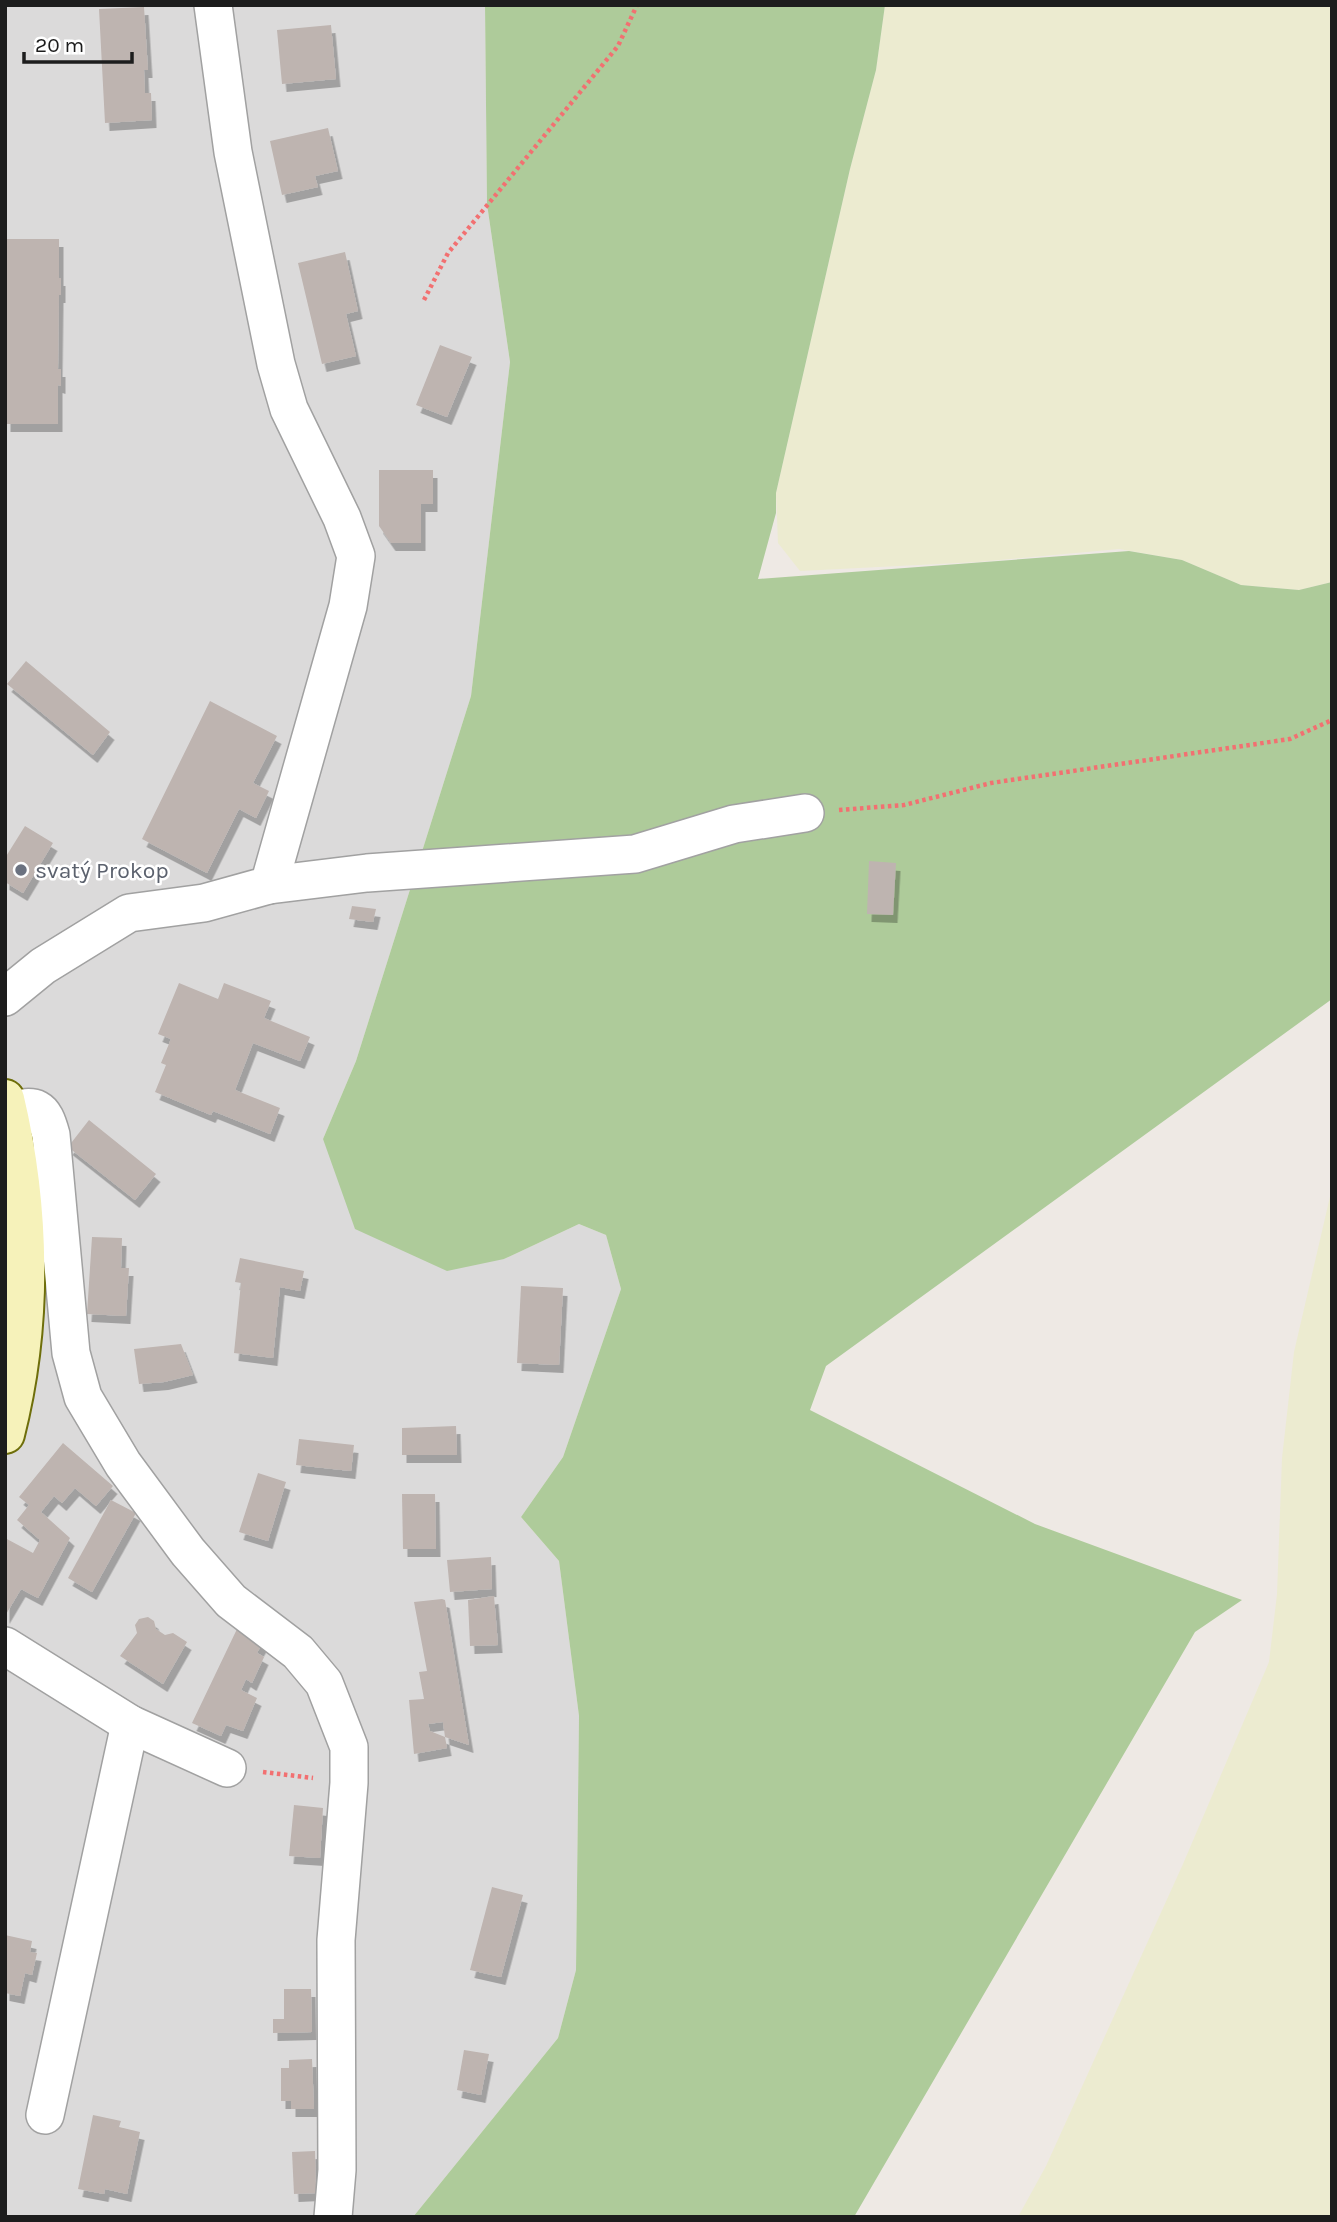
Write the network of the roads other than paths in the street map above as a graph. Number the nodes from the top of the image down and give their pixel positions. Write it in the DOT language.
graph roads {
  1 [pos="213,5"];
  2 [pos="805,813"];
  3 [pos="269,886"];
  4 [pos="5,998"];
  5 [pos="7,1105"];
  6 [pos="5,1434"];
  7 [pos="5,1646"];
  8 [pos="130,1724"];
  9 [pos="227,1768"];
  10 [pos="45,2115"];
  11 [pos="333,2217"];
  1 -- 3 [label="street"];
  2 -- 3 [label="street"];
  3 -- 4 [label="street"];
  5 -- 6 [label="main road"];
  5 -- 11 [label="street"];
  7 -- 8 [label="street"];
  8 -- 9 [label="street"];
  8 -- 10 [label="street"];
}
